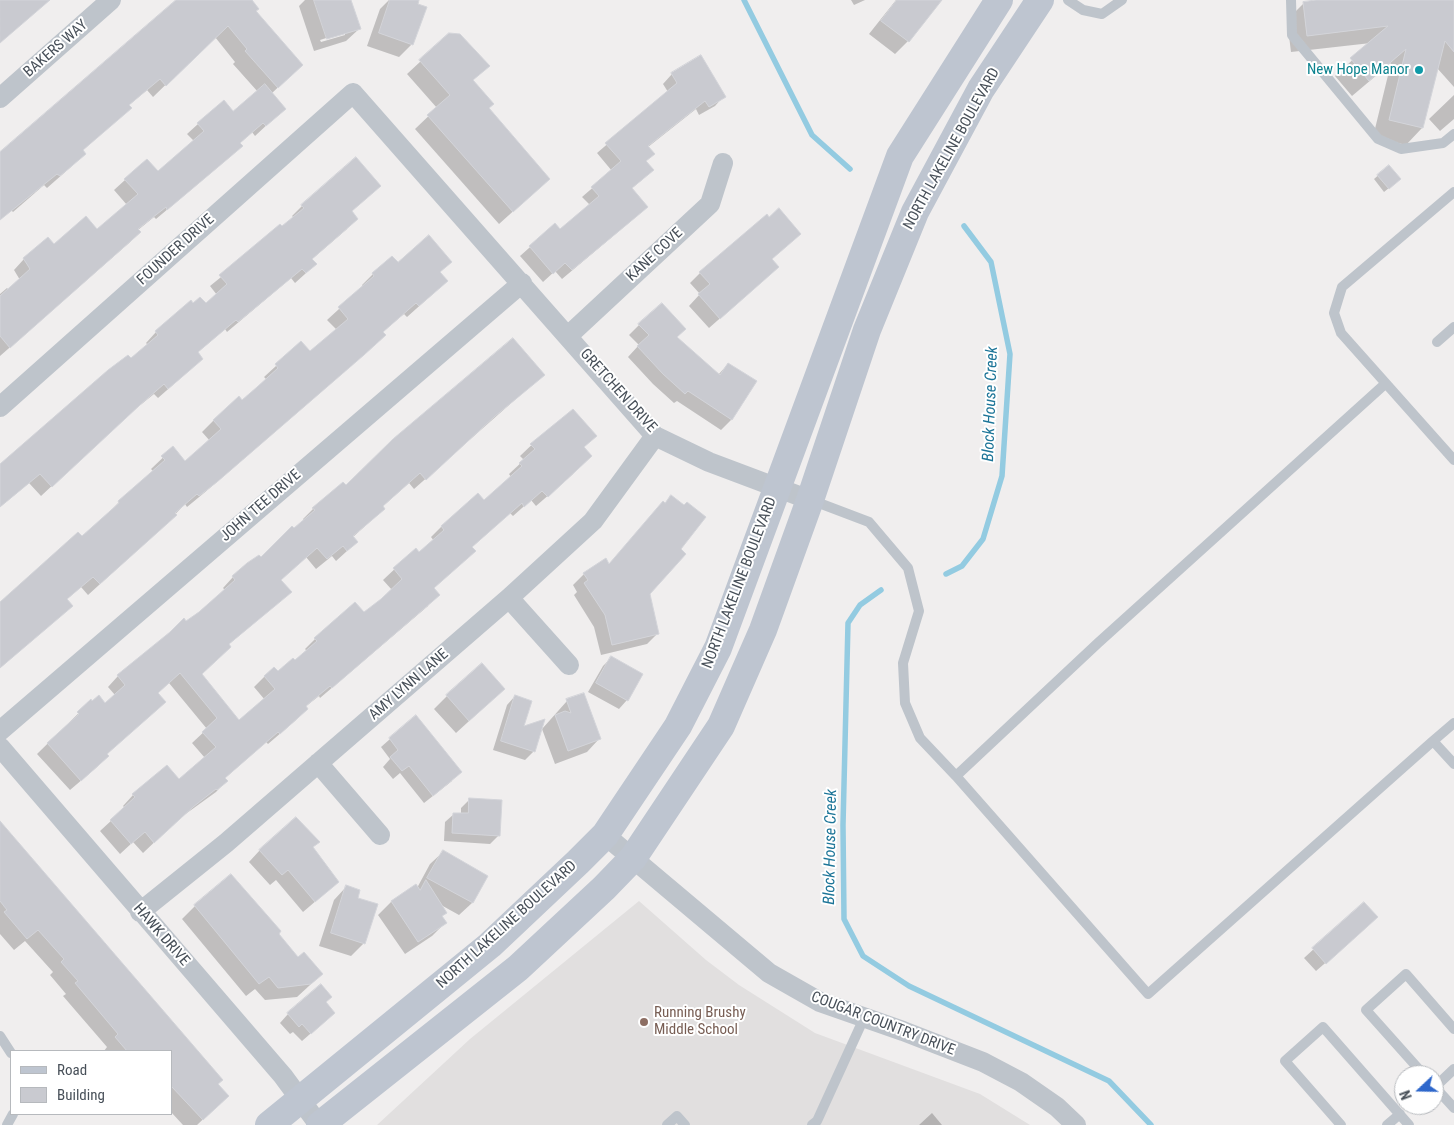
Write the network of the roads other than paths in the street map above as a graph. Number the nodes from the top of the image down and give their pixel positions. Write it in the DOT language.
graph roads {
  1 [pos="111,0"];
  2 [pos="999,0"];
  3 [pos="1040,0"];
  4 [pos="1068,0"];
  5 [pos="1122,0"];
  6 [pos="1292,0"];
  7 [pos="353,93"];
  8 [pos="0,98"];
  9 [pos="1454,134"];
  10 [pos="723,163"];
  11 [pos="1454,192"];
  12 [pos="522,282"];
  13 [pos="1454,327"];
  14 [pos="568,336"];
  15 [pos="1437,342"];
  16 [pos="1385,384"];
  17 [pos="0,407"];
  18 [pos="655,436"];
  19 [pos="1454,460"];
  20 [pos="777,485"];
  21 [pos="810,500"];
  22 [pos="509,598"];
  23 [pos="569,665"];
  24 [pos="1454,723"];
  25 [pos="0,731"];
  26 [pos="1433,741"];
  27 [pos="0,748"];
  28 [pos="318,762"];
  29 [pos="1454,764"];
  30 [pos="956,776"];
  31 [pos="380,835"];
  32 [pos="605,835"];
  33 [pos="633,858"];
  34 [pos="140,912"];
  35 [pos="864,1018"];
  36 [pos="1454,1028"];
  37 [pos="0,1036"];
  38 [pos="10,1051"];
  39 [pos="1415,1065"];
  40 [pos="1454,1069"];
  41 [pos="1444,1078"];
  42 [pos="1444,1097"];
  43 [pos="301,1100"];
  44 [pos="1394,1107"];
  45 [pos="1454,1108"];
  46 [pos="1399,1115"];
  47 [pos="1401,1115"];
  48 [pos="269,1125"];
  49 [pos="320,1125"];
  50 [pos="667,1125"];
  51 [pos="685,1125"];
  52 [pos="812,1125"];
  53 [pos="1076,1125"];
  54 [pos="1341,1125"];
  55 [pos="1387,1125"];
  56 [pos="1409,1125"];
  1 -- 8 [label="street, BAKERS WAY"];
  2 -- 20 [label="main road, NORTH LAKELINE BOULEVARD"];
  3 -- 21 [label="main road, NORTH LAKELINE BOULEVARD"];
  4 -- 5 [label="lane"];
  6 -- 9 [label="lane"];
  7 -- 12 [label="street, GRETCHEN DRIVE"];
  7 -- 17 [label="street, FOUNDER DRIVE"];
  10 -- 14 [label="street, KANE COVE"];
  11 -- 16 [label="lane"];
  12 -- 14 [label="street, GRETCHEN DRIVE"];
  12 -- 25 [label="street, JOHN TEE DRIVE"];
  13 -- 15 [label="lane"];
  14 -- 18 [label="street, GRETCHEN DRIVE"];
  16 -- 19 [label="lane"];
  16 -- 30 [label="lane"];
  18 -- 20 [label="street, GRETCHEN DRIVE"];
  18 -- 22 [label="street, AMY LYNN LANE"];
  20 -- 21 [label="street, GRETCHEN DRIVE"];
  20 -- 32 [label="main road, NORTH LAKELINE BOULEVARD"];
  21 -- 30 [label="lane, GRETCHEN DRIVE"];
  21 -- 33 [label="main road, NORTH LAKELINE BOULEVARD"];
  22 -- 23 [label="street"];
  22 -- 28 [label="street, AMY LYNN LANE"];
  24 -- 26 [label="lane"];
  26 -- 29 [label="lane"];
  26 -- 30 [label="lane, GRETCHEN DRIVE"];
  27 -- 34 [label="street, HAWK DRIVE"];
  28 -- 31 [label="street"];
  28 -- 34 [label="street, AMY LYNN LANE"];
  32 -- 33 [label="street, COUGAR COUNTRY DRIVE"];
  32 -- 43 [label="main road, NORTH LAKELINE BOULEVARD"];
  33 -- 35 [label="street, COUGAR COUNTRY DRIVE"];
  33 -- 49 [label="main road, NORTH LAKELINE BOULEVARD"];
  34 -- 43 [label="street, HAWK DRIVE"];
  35 -- 52 [label="lane"];
  35 -- 53 [label="street, COUGAR COUNTRY DRIVE"];
  36 -- 39 [label="lane"];
  37 -- 38 [label="lane"];
  40 -- 41 [label="lane"];
  42 -- 45 [label="lane"];
  43 -- 48 [label="main road, NORTH LAKELINE BOULEVARD"];
  43 -- 49 [label="street, HAWK DRIVE"];
  44 -- 54 [label="lane"];
  46 -- 55 [label="lane"];
  47 -- 56 [label="lane"];
  50 -- 51 [label="lane"];
}
